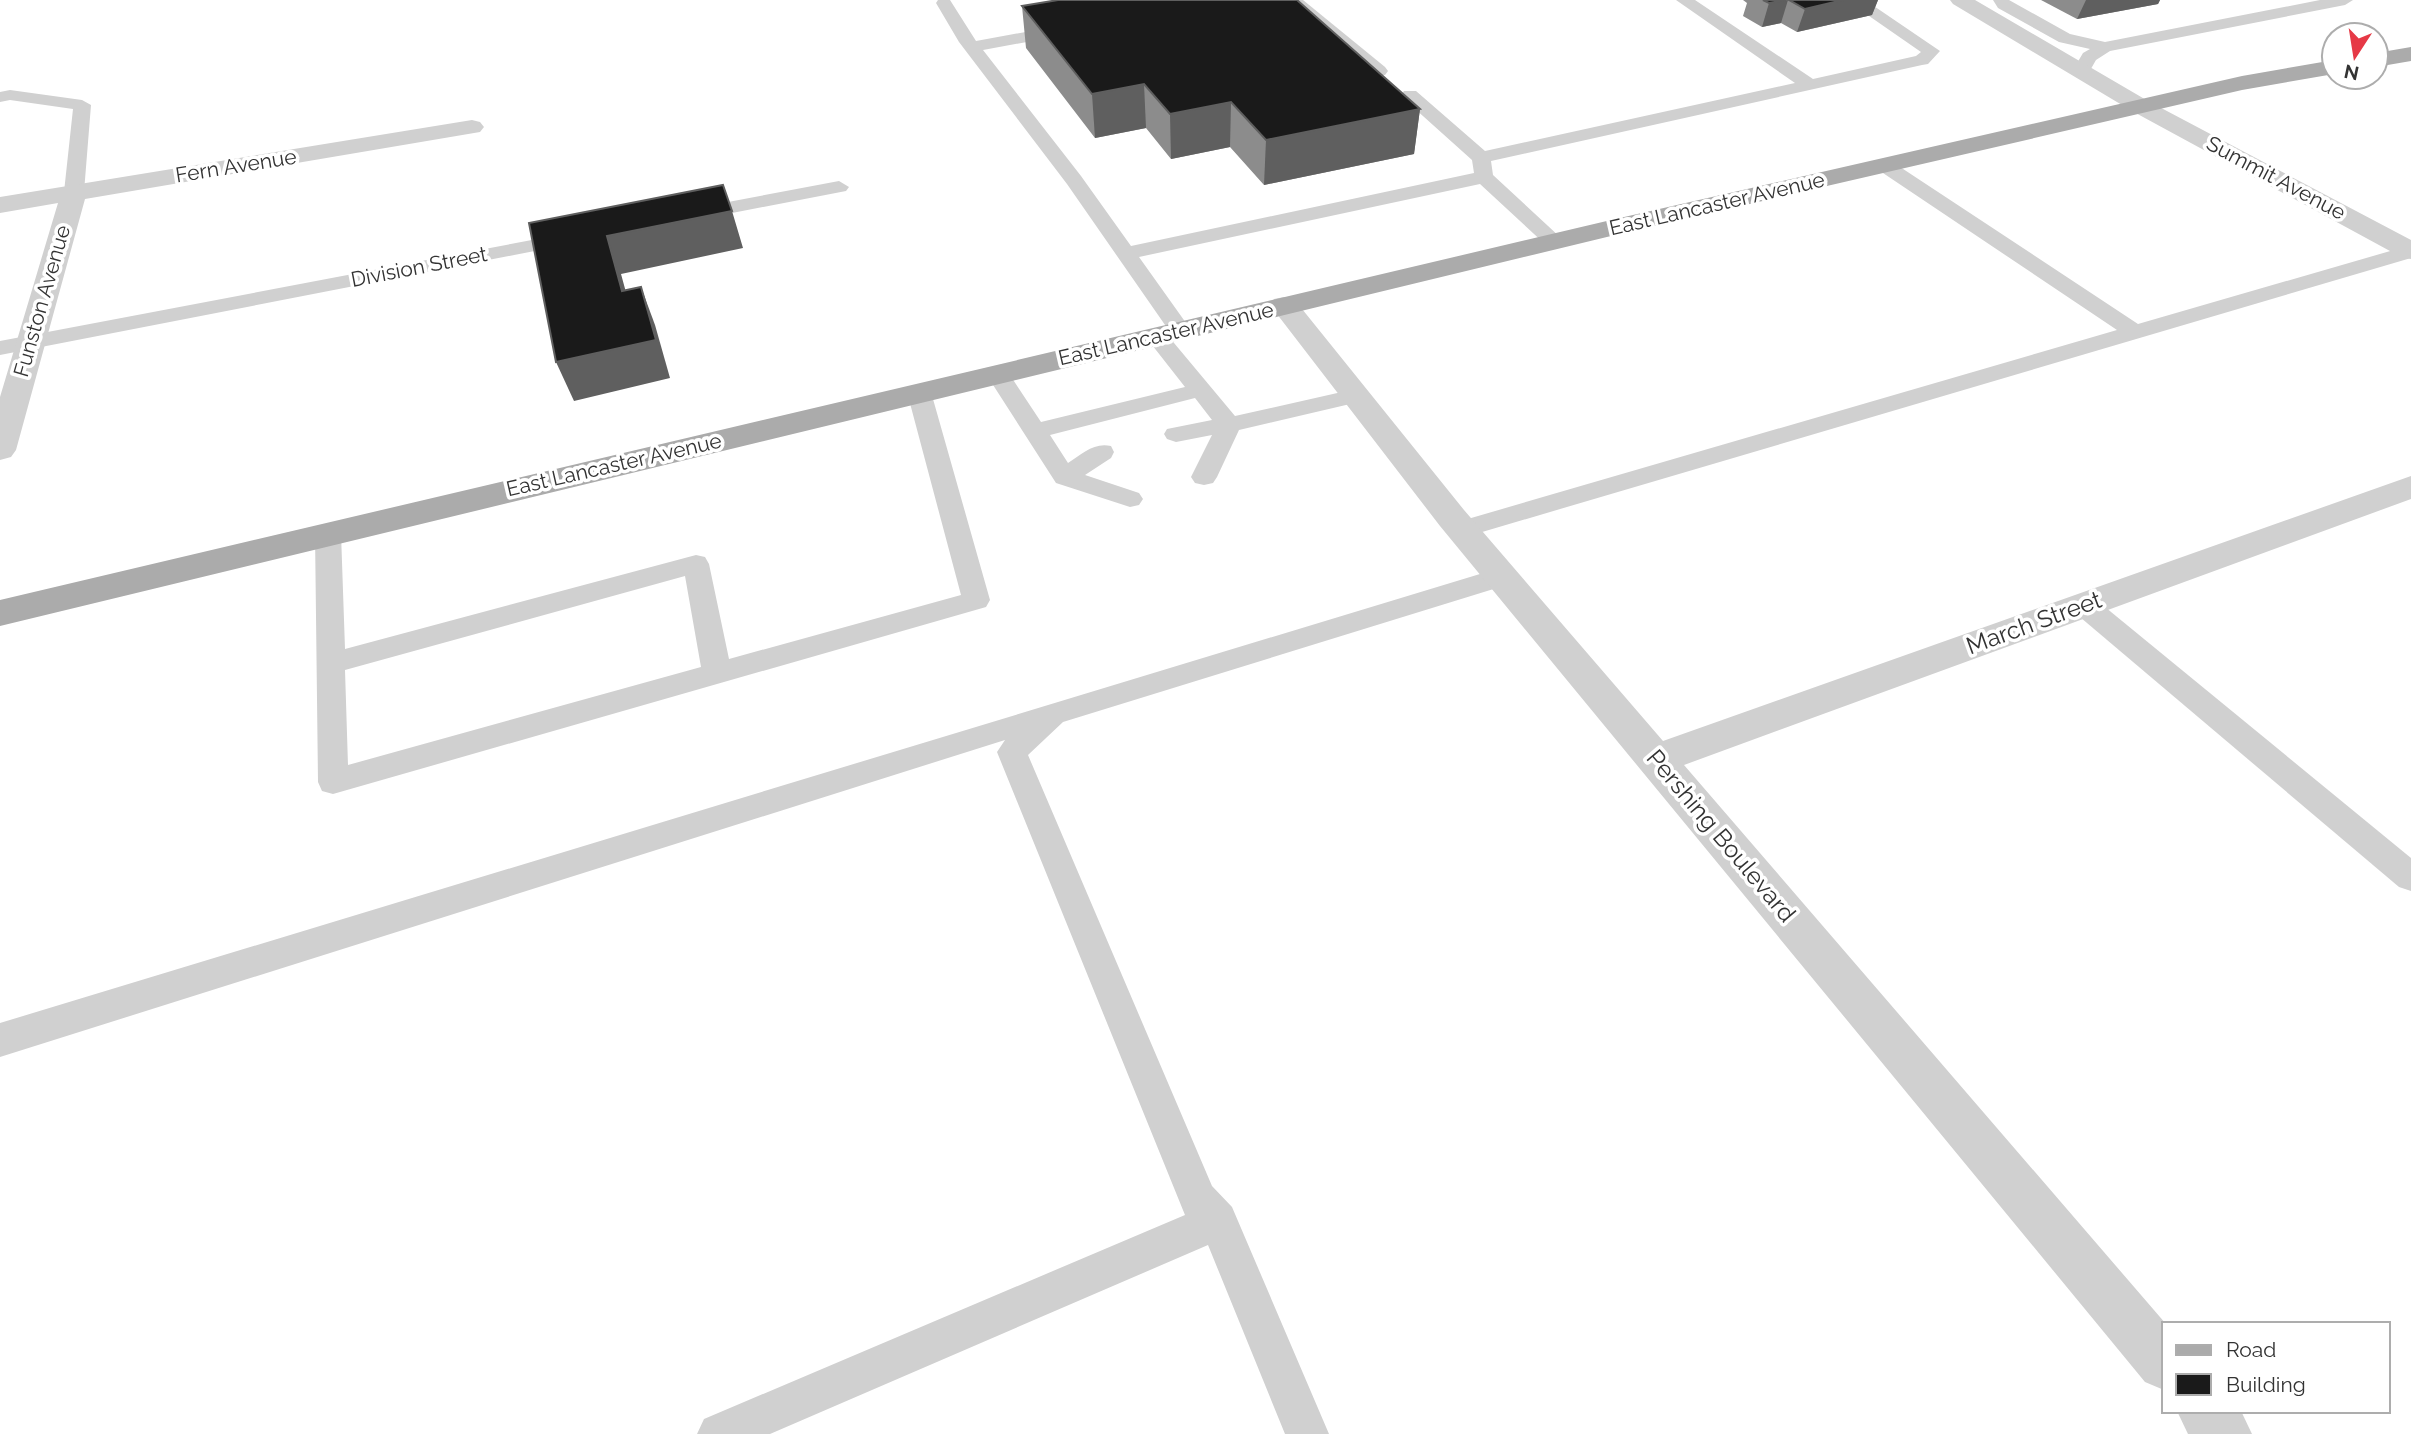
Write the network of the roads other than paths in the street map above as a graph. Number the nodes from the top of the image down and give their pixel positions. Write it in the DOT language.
graph roads {
  1 [pos="1293,0"];
  2 [pos="1684,0"];
  3 [pos="1854,0"];
  4 [pos="1960,0"];
  5 [pos="2001,0"];
  6 [pos="2345,0"];
  7 [pos="944,3"];
  8 [pos="1076,28"];
  9 [pos="972,47"];
  10 [pos="2105,47"];
  11 [pos="2411,54"];
  12 [pos="2390,58"];
  13 [pos="2320,69"];
  14 [pos="2082,70"];
  15 [pos="1379,71"];
  16 [pos="1809,84"];
  17 [pos="1410,95"];
  18 [pos="0,97"];
  19 [pos="2140,106"];
  20 [pos="472,127"];
  21 [pos="1884,165"];
  22 [pos="1483,167"];
  23 [pos="839,187"];
  24 [pos="74,192"];
  25 [pos="0,205"];
  26 [pos="674,219"];
  27 [pos="592,234"];
  28 [pos="1554,242"];
  29 [pos="2411,251"];
  30 [pos="1125,254"];
  31 [pos="1284,305"];
  32 [pos="2135,332"];
  33 [pos="1168,333"];
  34 [pos="30,342"];
  35 [pos="0,348"];
  36 [pos="998,374"];
  37 [pos="1200,390"];
  38 [pos="919,392"];
  39 [pos="1355,396"];
  40 [pos="1228,425"];
  41 [pos="1035,431"];
  42 [pos="1177,434"];
  43 [pos="0,450"];
  44 [pos="1102,452"];
  45 [pos="1065,477"];
  46 [pos="1204,477"];
  47 [pos="2411,487"];
  48 [pos="1130,499"];
  49 [pos="1463,529"];
  50 [pos="328,533"];
  51 [pos="1503,576"];
  52 [pos="2084,605"];
  53 [pos="0,613"];
  54 [pos="331,663"];
  55 [pos="717,673"];
  56 [pos="1053,714"];
  57 [pos="1657,759"];
  58 [pos="2410,875"];
  59 [pos="0,1040"];
  60 [pos="1218,1220"];
  61 [pos="2162,1361"];
  62 [pos="2207,1413"];
  63 [pos="719,1434"];
  64 [pos="1307,1434"];
  65 [pos="2224,1434"];
  1 -- 15 [label="lane"];
  2 -- 16 [label="lane"];
  3 -- 16 [label="lane"];
  4 -- 14 [label="street, Summit Avenue"];
  5 -- 10 [label="lane"];
  6 -- 10 [label="lane"];
  7 -- 9 [label="lane"];
  8 -- 9 [label="lane"];
  9 -- 30 [label="lane"];
  10 -- 14 [label="lane"];
  11 -- 12 [label="main road"];
  13 -- 19 [label="main road, East Lancaster Avenue"];
  14 -- 19 [label="street, Summit Avenue"];
  16 -- 22 [label="lane"];
  17 -- 22 [label="lane"];
  18 -- 24 [label="lane"];
  19 -- 21 [label="main road, East Lancaster Avenue"];
  19 -- 29 [label="street, Summit Avenue"];
  20 -- 24 [label="street, Fern Avenue"];
  21 -- 28 [label="main road, East Lancaster Avenue"];
  21 -- 32 [label="lane"];
  22 -- 28 [label="lane"];
  22 -- 30 [label="lane"];
  23 -- 26 [label="lane"];
  24 -- 25 [label="street, Fern Avenue"];
  24 -- 34 [label="street, Funston Avenue"];
  27 -- 34 [label="lane, Division Street"];
  28 -- 31 [label="main road, East Lancaster Avenue"];
  29 -- 32 [label="lane"];
  30 -- 33 [label="lane"];
  31 -- 33 [label="main road, East Lancaster Avenue"];
  31 -- 39 [label="street, Pershing Boulevard"];
  32 -- 49 [label="lane"];
  33 -- 36 [label="main road, East Lancaster Avenue"];
  33 -- 37 [label="lane"];
  34 -- 35 [label="lane, Division Street"];
  34 -- 43 [label="street, Funston Avenue"];
  36 -- 38 [label="main road, East Lancaster Avenue"];
  36 -- 41 [label="lane"];
  37 -- 40 [label="lane"];
  37 -- 41 [label="lane"];
  38 -- 50 [label="main road, East Lancaster Avenue"];
  38 -- 55 [label="lane"];
  39 -- 40 [label="lane"];
  39 -- 49 [label="street, Pershing Boulevard"];
  40 -- 42 [label="lane"];
  40 -- 46 [label="lane"];
  41 -- 45 [label="lane"];
  44 -- 45 [label="lane"];
  45 -- 48 [label="lane"];
  47 -- 52 [label="street, March Street"];
  49 -- 51 [label="street, Pershing Boulevard"];
  50 -- 53 [label="main road, East Lancaster Avenue"];
  50 -- 54 [label="lane"];
  51 -- 56 [label="lane"];
  51 -- 57 [label="street, Pershing Boulevard"];
  52 -- 57 [label="street, March Street"];
  52 -- 58 [label="lane"];
  54 -- 55 [label="lane"];
  54 -- 55 [label="lane"];
  56 -- 59 [label="lane"];
  56 -- 60 [label="lane"];
  57 -- 61 [label="street, Pershing Boulevard"];
  60 -- 63 [label="lane"];
  60 -- 64 [label="lane"];
  62 -- 65 [label="street"];
}
